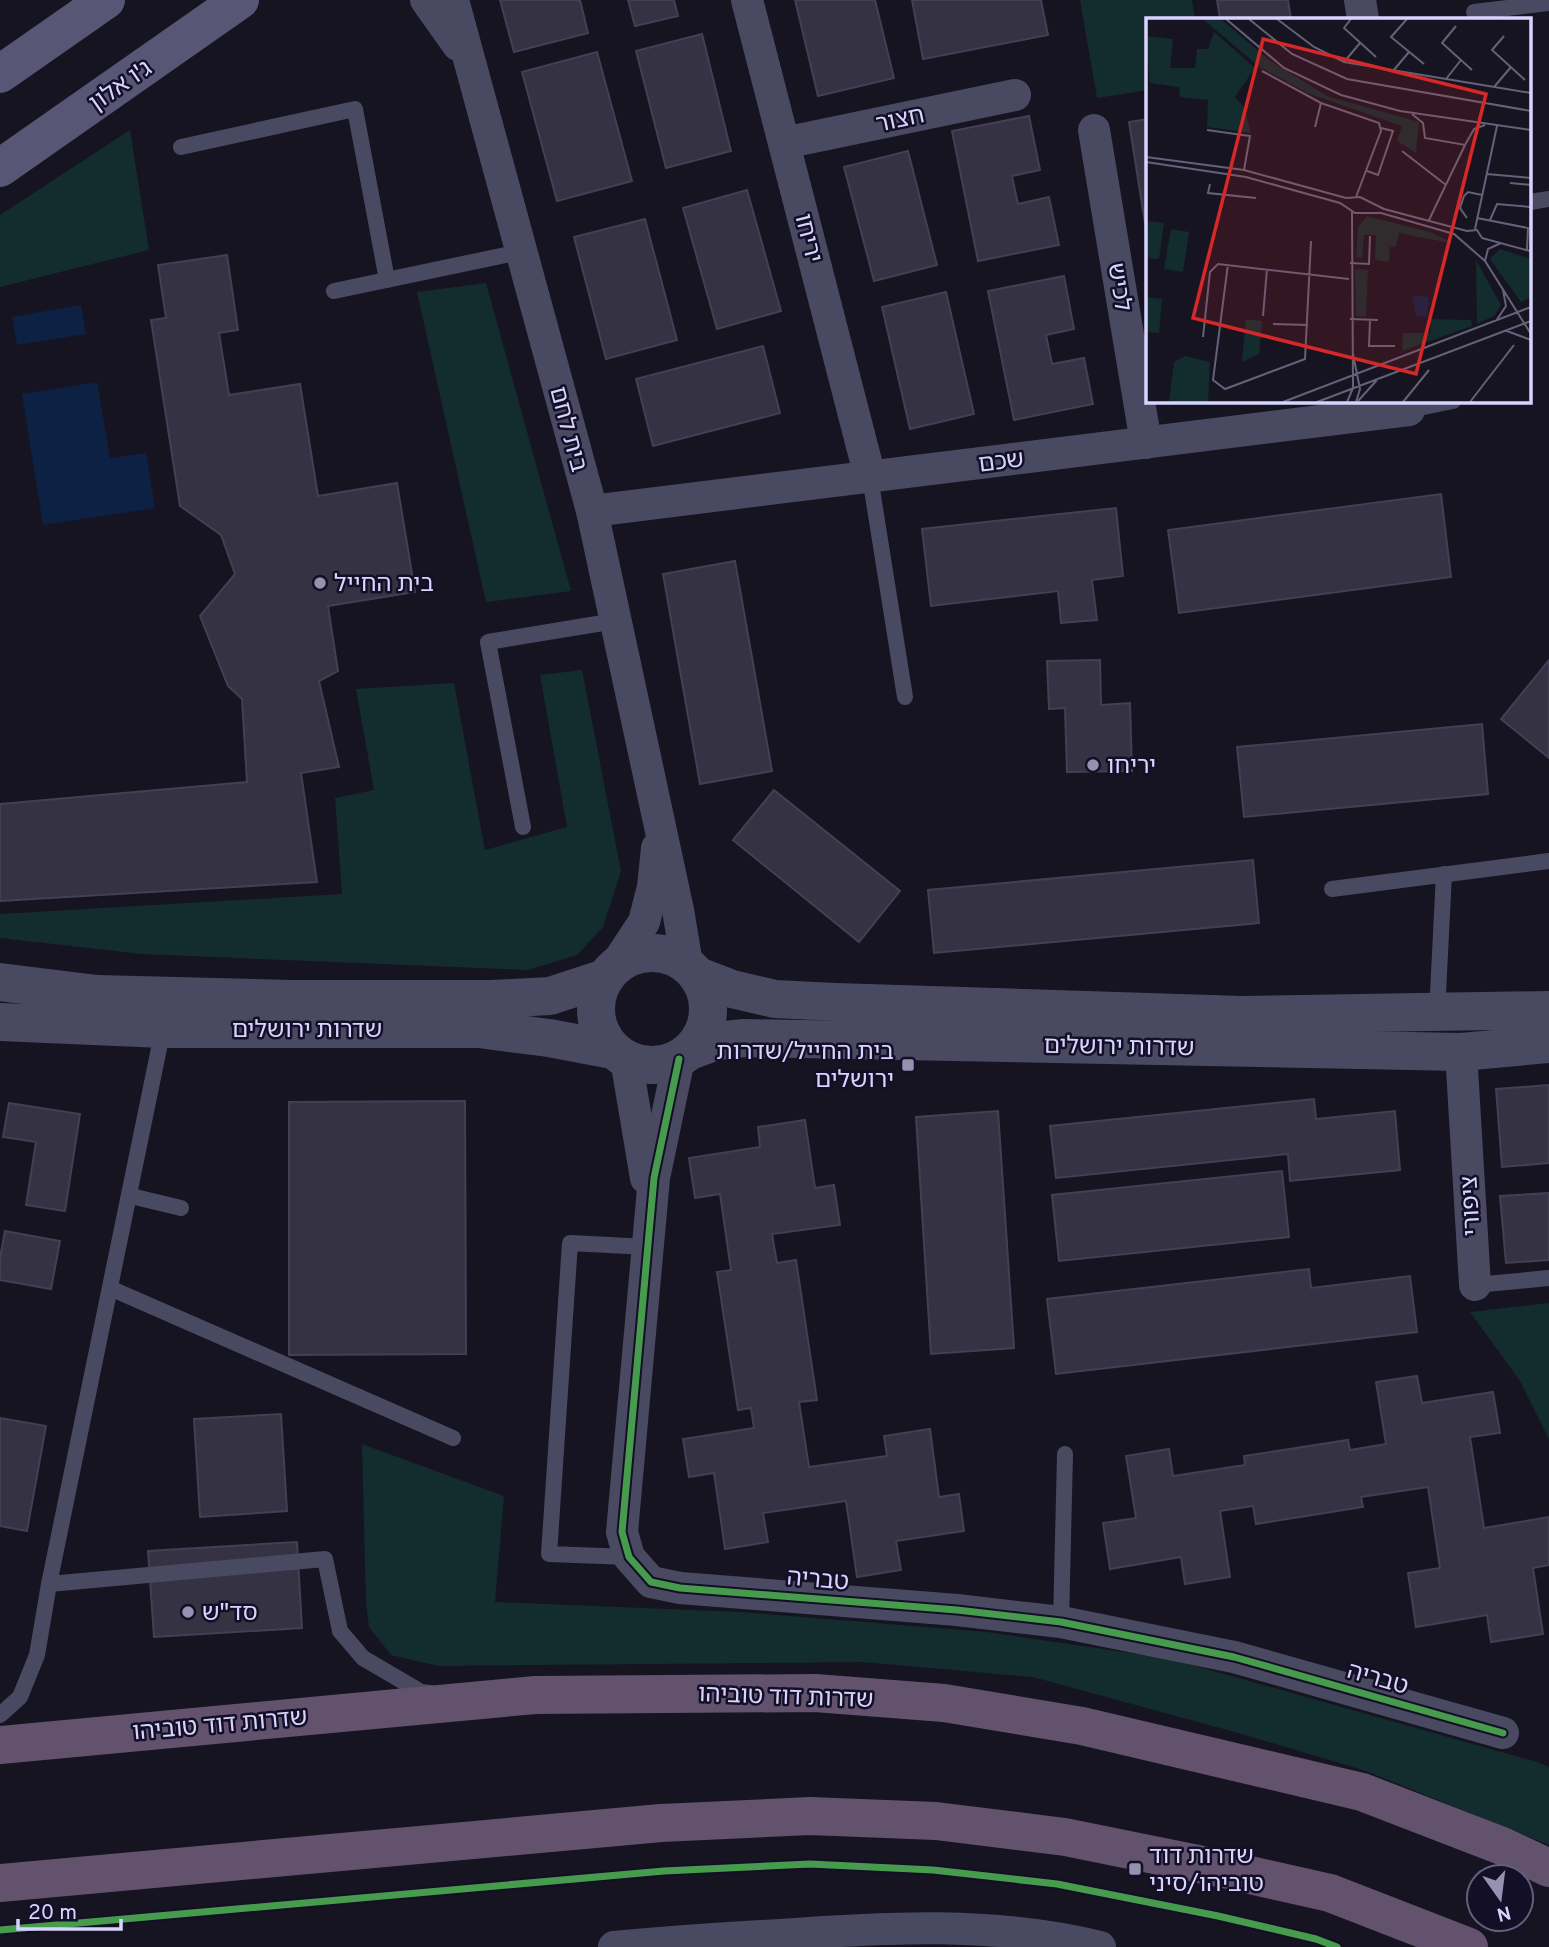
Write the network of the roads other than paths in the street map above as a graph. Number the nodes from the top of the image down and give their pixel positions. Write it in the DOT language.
graph roads {
  1 [pos="106,0"];
  2 [pos="240,0"];
  3 [pos="426,0"];
  4 [pos="453,0"];
  5 [pos="747,0"];
  6 [pos="1360,0"];
  7 [pos="1549,3"];
  8 [pos="1474,10"];
  9 [pos="1363,18"];
  10 [pos="467,57"];
  11 [pos="0,74"];
  12 [pos="1015,95"];
  13 [pos="1094,130"];
  14 [pos="784,143"];
  15 [pos="181,147"];
  16 [pos="0,168"];
  17 [pos="520,252"];
  18 [pos="387,280"];
  19 [pos="334,291"];
  20 [pos="1444,402"];
  21 [pos="1409,406"];
  22 [pos="1146,443"];
  23 [pos="870,477"];
  24 [pos="592,512"];
  25 [pos="615,621"];
  26 [pos="905,697"];
  27 [pos="655,805"];
  28 [pos="523,827"];
  29 [pos="1549,860"];
  30 [pos="1444,874"];
  31 [pos="1332,889"];
  32 [pos="693,970"];
  33 [pos="610,972"];
  34 [pos="0,982"];
  35 [pos="1549,1010"];
  36 [pos="1437,1013"];
  37 [pos="0,1022"];
  38 [pos="163,1029"];
  39 [pos="1549,1044"];
  40 [pos="1461,1052"];
  41 [pos="619,1054"];
  42 [pos="685,1055"];
  43 [pos="131,1196"];
  44 [pos="181,1208"];
  45 [pos="651,1216"];
  46 [pos="648,1247"];
  47 [pos="1549,1278"];
  48 [pos="1475,1285"];
  49 [pos="111,1289"];
  50 [pos="453,1438"];
  51 [pos="1065,1454"];
  52 [pos="629,1558"];
  53 [pos="49,1584"];
  54 [pos="1061,1622"];
  55 [pos="535,1695"];
  56 [pos="0,1716"];
  57 [pos="1503,1733"];
  58 [pos="0,1745"];
  59 [pos="1549,1868"];
  60 [pos="0,1883"];
  61 [pos="976,1938"];
  62 [pos="645,1945"];
  63 [pos="614,1947"];
  64 [pos="1100,1947"];
  65 [pos="1469,1947"];
  1 -- 11 [label="main road"];
  2 -- 16 [label="main road, ג'ו אלון"];
  3 -- 10 [label="street, בית לחם"];
  4 -- 10 [label="street, בית לחם"];
  5 -- 14 [label="street, יריחו"];
  6 -- 9 [label="street"];
  7 -- 8 [label="lane"];
  10 -- 17 [label="street, בית לחם"];
  12 -- 14 [label="street, חצור"];
  13 -- 22 [label="street, לכיש"];
  14 -- 23 [label="street, יריחו"];
  15 -- 18 [label="lane"];
  17 -- 18 [label="lane"];
  17 -- 24 [label="street, בית לחם"];
  18 -- 19 [label="lane"];
  20 -- 21 [label="lane"];
  21 -- 22 [label="street, שכם"];
  22 -- 23 [label="street, שכם"];
  23 -- 24 [label="street, שכם"];
  23 -- 26 [label="lane"];
  24 -- 25 [label="street, בית לחם"];
  25 -- 27 [label="street, בית לחם"];
  25 -- 28 [label="lane"];
  27 -- 32 [label="street, בית לחם"];
  27 -- 33 [label="street, בית לחם"];
  29 -- 30 [label="lane"];
  30 -- 31 [label="lane"];
  30 -- 36 [label="lane"];
  32 -- 33 [label="street"];
  32 -- 36 [label="street, שדרות ירושלים"];
  32 -- 42 [label="street"];
  33 -- 34 [label="street, שדרות ירושלים"];
  33 -- 41 [label="street"];
  35 -- 36 [label="street, שדרות ירושלים"];
  37 -- 38 [label="street, שדרות ירושלים"];
  38 -- 41 [label="street, שדרות ירושלים"];
  38 -- 43 [label="lane"];
  39 -- 40 [label="street, שדרות ירושלים"];
  40 -- 42 [label="street, שדרות ירושלים"];
  40 -- 48 [label="street, ציפורי"];
  41 -- 42 [label="street"];
  41 -- 45 [label="street"];
  42 -- 45 [label="street"];
  43 -- 44 [label="lane"];
  43 -- 49 [label="lane"];
  45 -- 46 [label="street"];
  46 -- 52 [label="street"];
  46 -- 52 [label="lane"];
  47 -- 48 [label="lane, ציפורי"];
  49 -- 50 [label="lane"];
  49 -- 53 [label="lane"];
  51 -- 54 [label="lane"];
  52 -- 54 [label="street, טבריה"];
  53 -- 55 [label="lane"];
  53 -- 56 [label="lane"];
  54 -- 57 [label="street, טבריה"];
  55 -- 58 [label="highway, שדרות דוד טוביהו"];
  55 -- 59 [label="highway, שדרות דוד טוביהו"];
  60 -- 65 [label="highway"];
  61 -- 62 [label="street"];
  61 -- 64 [label="street"];
  62 -- 63 [label="street"];
}
